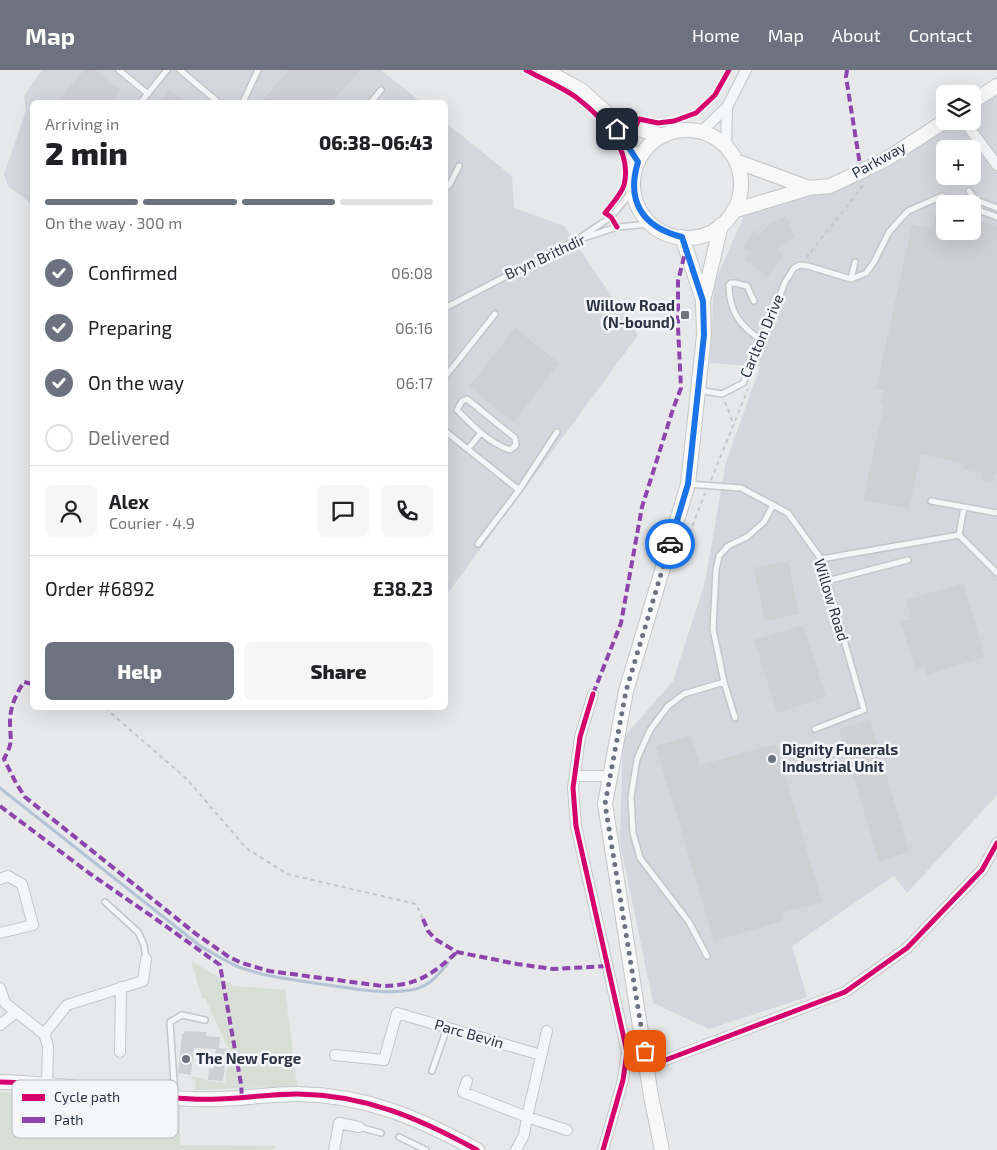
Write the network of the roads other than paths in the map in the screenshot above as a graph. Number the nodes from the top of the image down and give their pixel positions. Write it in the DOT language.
graph roads {
  1 [pos="119,70"];
  2 [pos="167,70"];
  3 [pos="180,70"];
  4 [pos="258,70"];
  5 [pos="544,70"];
  6 [pos="746,70"];
  7 [pos="997,86"];
  8 [pos="381,90"];
  9 [pos="148,94"];
  10 [pos="981,96"];
  11 [pos="143,100"];
  12 [pos="216,100"];
  13 [pos="244,100"];
  14 [pos="373,100"];
  15 [pos="727,107"];
  16 [pos="609,115"];
  17 [pos="936,127"];
  18 [pos="971,130"];
  19 [pos="700,132"];
  20 [pos="663,136"];
  21 [pos="726,147"];
  22 [pos="736,161"];
  23 [pos="638,162"];
  24 [pos="997,165"];
  25 [pos="459,166"];
  26 [pos="448,186"];
  27 [pos="809,188"];
  28 [pos="633,190"];
  29 [pos="969,191"];
  30 [pos="936,199"];
  31 [pos="997,208"];
  32 [pos="733,211"];
  33 [pos="981,211"];
  34 [pos="997,217"];
  35 [pos="651,224"];
  36 [pos="721,226"];
  37 [pos="682,237"];
  38 [pos="574,241"];
  39 [pos="855,262"];
  40 [pos="851,280"];
  41 [pos="703,301"];
  42 [pos="754,301"];
  43 [pos="448,306"];
  44 [pos="495,314"];
  45 [pos="762,341"];
  46 [pos="448,372"];
  47 [pos="698,390"];
  48 [pos="557,432"];
  49 [pos="448,433"];
  50 [pos="481,433"];
  51 [pos="468,449"];
  52 [pos="688,484"];
  53 [pos="519,490"];
  54 [pos="931,501"];
  55 [pos="773,505"];
  56 [pos="964,507"];
  57 [pos="997,513"];
  58 [pos="959,536"];
  59 [pos="478,544"];
  60 [pos="821,559"];
  61 [pos="908,560"];
  62 [pos="997,573"];
  63 [pos="827,581"];
  64 [pos="724,682"];
  65 [pos="593,694"];
  66 [pos="735,718"];
  67 [pos="814,729"];
  68 [pos="575,776"];
  69 [pos="610,776"];
  70 [pos="997,844"];
  71 [pos="0,879"];
  72 [pos="104,902"];
  73 [pos="0,933"];
  74 [pos="707,956"];
  75 [pos="146,959"];
  76 [pos="0,988"];
  77 [pos="121,988"];
  78 [pos="15,1012"];
  79 [pos="205,1020"];
  80 [pos="0,1025"];
  81 [pos="447,1028"];
  82 [pos="547,1031"];
  83 [pos="44,1034"];
  84 [pos="120,1052"];
  85 [pos="335,1055"];
  86 [pos="542,1055"];
  87 [pos="647,1067"];
  88 [pos="432,1070"];
  89 [pos="47,1080"];
  90 [pos="174,1080"];
  91 [pos="467,1081"];
  92 [pos="178,1098"];
  93 [pos="527,1117"];
  94 [pos="360,1127"];
  95 [pos="567,1130"];
  96 [pos="381,1133"];
  97 [pos="400,1138"];
  98 [pos="334,1150"];
  99 [pos="426,1150"];
  100 [pos="477,1150"];
  101 [pos="516,1150"];
  102 [pos="604,1150"];
  103 [pos="662,1150"];
  1 -- 9 [label="lane"];
  2 -- 9 [label="lane"];
  3 -- 12 [label="lane"];
  4 -- 13 [label="lane"];
  5 -- 16 [label="main road"];
  6 -- 15 [label="street"];
  7 -- 10 [label="main road"];
  8 -- 14 [label="lane"];
  9 -- 11 [label="lane"];
  15 -- 19 [label="street"];
  15 -- 21 [label="street"];
  16 -- 20 [label="main road"];
  16 -- 23 [label="main road"];
  17 -- 27 [label="main road, Parkway"];
  18 -- 24 [label="street"];
  19 -- 20 [label="main road"];
  19 -- 21 [label="main road"];
  20 -- 23 [label="main road"];
  21 -- 22 [label="main road"];
  22 -- 27 [label="main road"];
  22 -- 32 [label="main road"];
  23 -- 28 [label="main road"];
  25 -- 26 [label="lane"];
  27 -- 32 [label="main road, Parkway"];
  28 -- 35 [label="main road"];
  28 -- 38 [label="lane"];
  29 -- 31 [label="lane"];
  30 -- 40 [label="lane"];
  32 -- 36 [label="main road"];
  33 -- 34 [label="lane"];
  35 -- 37 [label="main road"];
  35 -- 38 [label="lane, Bryn Brithdir"];
  36 -- 37 [label="main road"];
  36 -- 41 [label="main road"];
  37 -- 41 [label="main road"];
  38 -- 43 [label="lane, Bryn Brithdir"];
  39 -- 40 [label="lane"];
  40 -- 45 [label="lane, Carlton Drive"];
  41 -- 47 [label="main road"];
  42 -- 45 [label="lane"];
  44 -- 46 [label="lane"];
  45 -- 47 [label="lane, Carlton Drive"];
  47 -- 52 [label="main road"];
  48 -- 53 [label="lane"];
  49 -- 51 [label="lane"];
  50 -- 50 [label="lane"];
  50 -- 51 [label="lane"];
  51 -- 53 [label="lane"];
  52 -- 55 [label="lane, Willow Road"];
  52 -- 69 [label="main road"];
  53 -- 59 [label="lane"];
  54 -- 56 [label="lane"];
  55 -- 60 [label="lane, Willow Road"];
  55 -- 64 [label="lane"];
  56 -- 57 [label="lane"];
  56 -- 58 [label="lane"];
  58 -- 60 [label="lane"];
  58 -- 62 [label="lane"];
  60 -- 63 [label="lane, Willow Road"];
  61 -- 63 [label="lane"];
  63 -- 67 [label="lane, Willow Road"];
  64 -- 66 [label="lane"];
  64 -- 74 [label="lane"];
  65 -- 68 [label="street"];
  68 -- 69 [label="street"];
  68 -- 102 [label="street"];
  69 -- 87 [label="main road"];
  70 -- 87 [label="street"];
  71 -- 73 [label="street"];
  72 -- 75 [label="lane"];
  75 -- 77 [label="street"];
  76 -- 78 [label="street"];
  77 -- 83 [label="street"];
  77 -- 84 [label="street"];
  78 -- 80 [label="street"];
  78 -- 83 [label="street"];
  79 -- 90 [label="lane"];
  81 -- 85 [label="street, Parc Bevin"];
  81 -- 86 [label="street, Parc Bevin"];
  81 -- 88 [label="lane"];
  82 -- 86 [label="street"];
  83 -- 89 [label="street"];
  86 -- 93 [label="street"];
  87 -- 103 [label="main road"];
  91 -- 93 [label="street"];
  92 -- 100 [label="main road"];
  93 -- 95 [label="street"];
  93 -- 101 [label="street"];
  94 -- 96 [label="lane"];
  94 -- 98 [label="street"];
  97 -- 99 [label="lane"];
}
